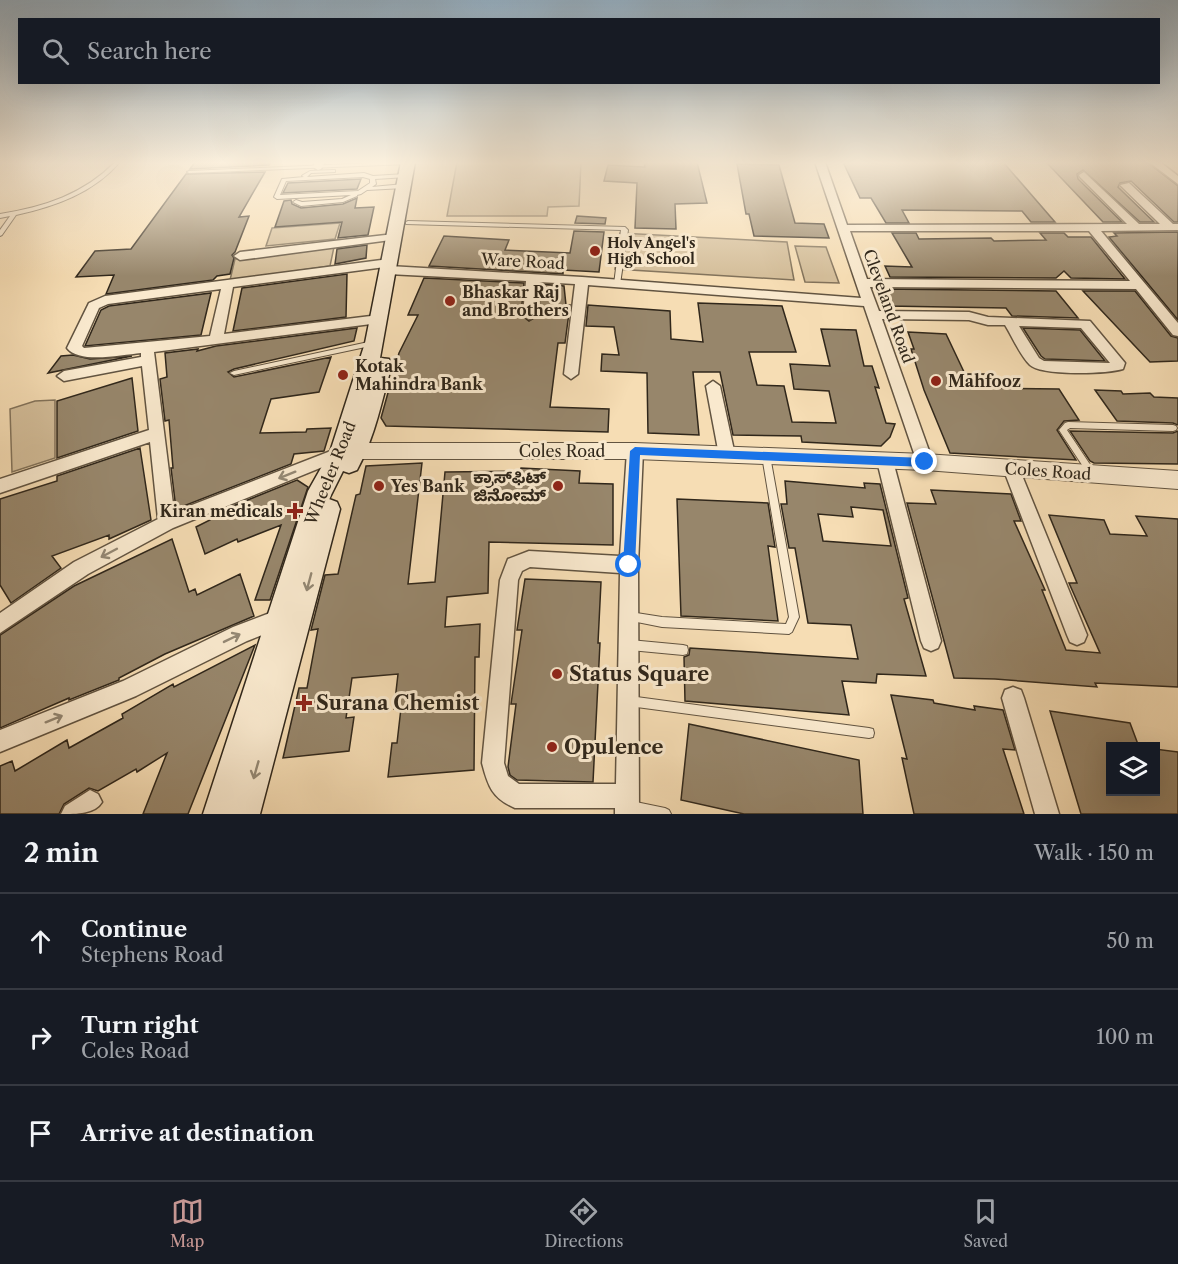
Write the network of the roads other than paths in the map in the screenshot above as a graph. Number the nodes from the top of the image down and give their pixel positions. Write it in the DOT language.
graph roads {
  1 [pos="60,200"];
  2 [pos="343,200"];
  3 [pos="404,200"];
  4 [pos="832,200"];
  5 [pos="1109,200"];
  6 [pos="1142,200"];
  7 [pos="296,202"];
  8 [pos="14,214"];
  9 [pos="0,216"];
  10 [pos="1136,227"];
  11 [pos="1174,227"];
  12 [pos="842,228"];
  13 [pos="1093,228"];
  14 [pos="0,234"];
  15 [pos="396,252"];
  16 [pos="240,255"];
  17 [pos="532,278"];
  18 [pos="582,281"];
  19 [pos="228,283"];
  20 [pos="864,283"];
  21 [pos="616,284"];
  22 [pos="1139,285"];
  23 [pos="874,313"];
  24 [pos="530,315"];
  25 [pos="379,319"];
  26 [pos="1009,321"];
  27 [pos="1178,332"];
  28 [pos="216,338"];
  29 [pos="375,343"];
  30 [pos="148,354"];
  31 [pos="234,373"];
  32 [pos="571,374"];
  33 [pos="64,376"];
  34 [pos="713,386"];
  35 [pos="1173,428"];
  36 [pos="158,434"];
  37 [pos="635,451"];
  38 [pos="349,452"];
  39 [pos="727,455"];
  40 [pos="766,456"];
  41 [pos="885,461"];
  42 [pos="925,462"];
  43 [pos="1011,468"];
  44 [pos="1091,474"];
  45 [pos="1178,480"];
  46 [pos="0,486"];
  47 [pos="167,523"];
  48 [pos="629,565"];
  49 [pos="291,615"];
  50 [pos="629,616"];
  51 [pos="2,618"];
  52 [pos="1077,635"];
  53 [pos="931,641"];
  54 [pos="629,645"];
  55 [pos="683,650"];
  56 [pos="1013,698"];
  57 [pos="628,701"];
  58 [pos="259,724"];
  59 [pos="869,734"];
  60 [pos="0,741"];
  61 [pos="627,806"];
  62 [pos="220,814"];
  63 [pos="243,814"];
  64 [pos="665,814"];
  65 [pos="1047,814"];
  1 -- 8 [label="lane"];
  2 -- 7 [label="lane"];
  3 -- 15 [label="main road, Wheeler Road"];
  4 -- 12 [label="street, Cleveland Road"];
  5 -- 10 [label="street"];
  6 -- 11 [label="street"];
  8 -- 9 [label="lane"];
  8 -- 14 [label="lane"];
  10 -- 11 [label="street"];
  10 -- 13 [label="street"];
  12 -- 13 [label="street"];
  12 -- 20 [label="street, Cleveland Road"];
  13 -- 22 [label="street"];
  15 -- 16 [label="street"];
  15 -- 17 [label="street, Ware Road"];
  15 -- 19 [label="street"];
  15 -- 21 [label="lane"];
  15 -- 25 [label="main road, Wheeler Road"];
  15 -- 38 [label="main road, Wheeler Road"];
  17 -- 18 [label="street, Ware Road"];
  17 -- 24 [label="street"];
  18 -- 21 [label="street, Ware Road"];
  18 -- 32 [label="street"];
  19 -- 28 [label="street"];
  19 -- 30 [label="street"];
  20 -- 22 [label="street"];
  20 -- 23 [label="street, Cleveland Road"];
  21 -- 23 [label="street, Ware Road"];
  22 -- 27 [label="street"];
  23 -- 26 [label="street, Ware Road"];
  23 -- 42 [label="street, Cleveland Road"];
  25 -- 28 [label="street"];
  25 -- 29 [label="main road, Wheeler Road"];
  26 -- 26 [label="street, Ware Road"];
  28 -- 30 [label="street"];
  29 -- 31 [label="lane"];
  29 -- 38 [label="main road, Wheeler Road"];
  30 -- 33 [label="street"];
  30 -- 36 [label="street"];
  34 -- 39 [label="street"];
  35 -- 44 [label="lane"];
  36 -- 46 [label="street"];
  36 -- 47 [label="street"];
  37 -- 38 [label="street, Coles Road"];
  37 -- 39 [label="street, Coles Road"];
  37 -- 48 [label="street"];
  38 -- 47 [label="street, one-way"];
  38 -- 49 [label="main road, Wheeler Road"];
  39 -- 40 [label="street, Coles Road"];
  40 -- 41 [label="street, Coles Road"];
  40 -- 50 [label="lane"];
  41 -- 42 [label="street, Coles Road"];
  41 -- 53 [label="street"];
  42 -- 43 [label="street, Coles Road"];
  43 -- 44 [label="street, Coles Road"];
  43 -- 52 [label="street"];
  44 -- 45 [label="street, Coles Road"];
  47 -- 51 [label="street, one-way"];
  48 -- 50 [label="street"];
  48 -- 61 [label="street"];
  49 -- 58 [label="main road, Wheeler Road"];
  60 -- 49 [label="street, one-way"];
  50 -- 54 [label="street"];
  54 -- 55 [label="lane"];
  54 -- 57 [label="street"];
  56 -- 65 [label="street"];
  57 -- 59 [label="lane"];
  57 -- 61 [label="street"];
  58 -- 62 [label="main road, Wheeler Road"];
  58 -- 63 [label="main road, Wheeler Road, one-way"];
  61 -- 64 [label="lane"];
}
